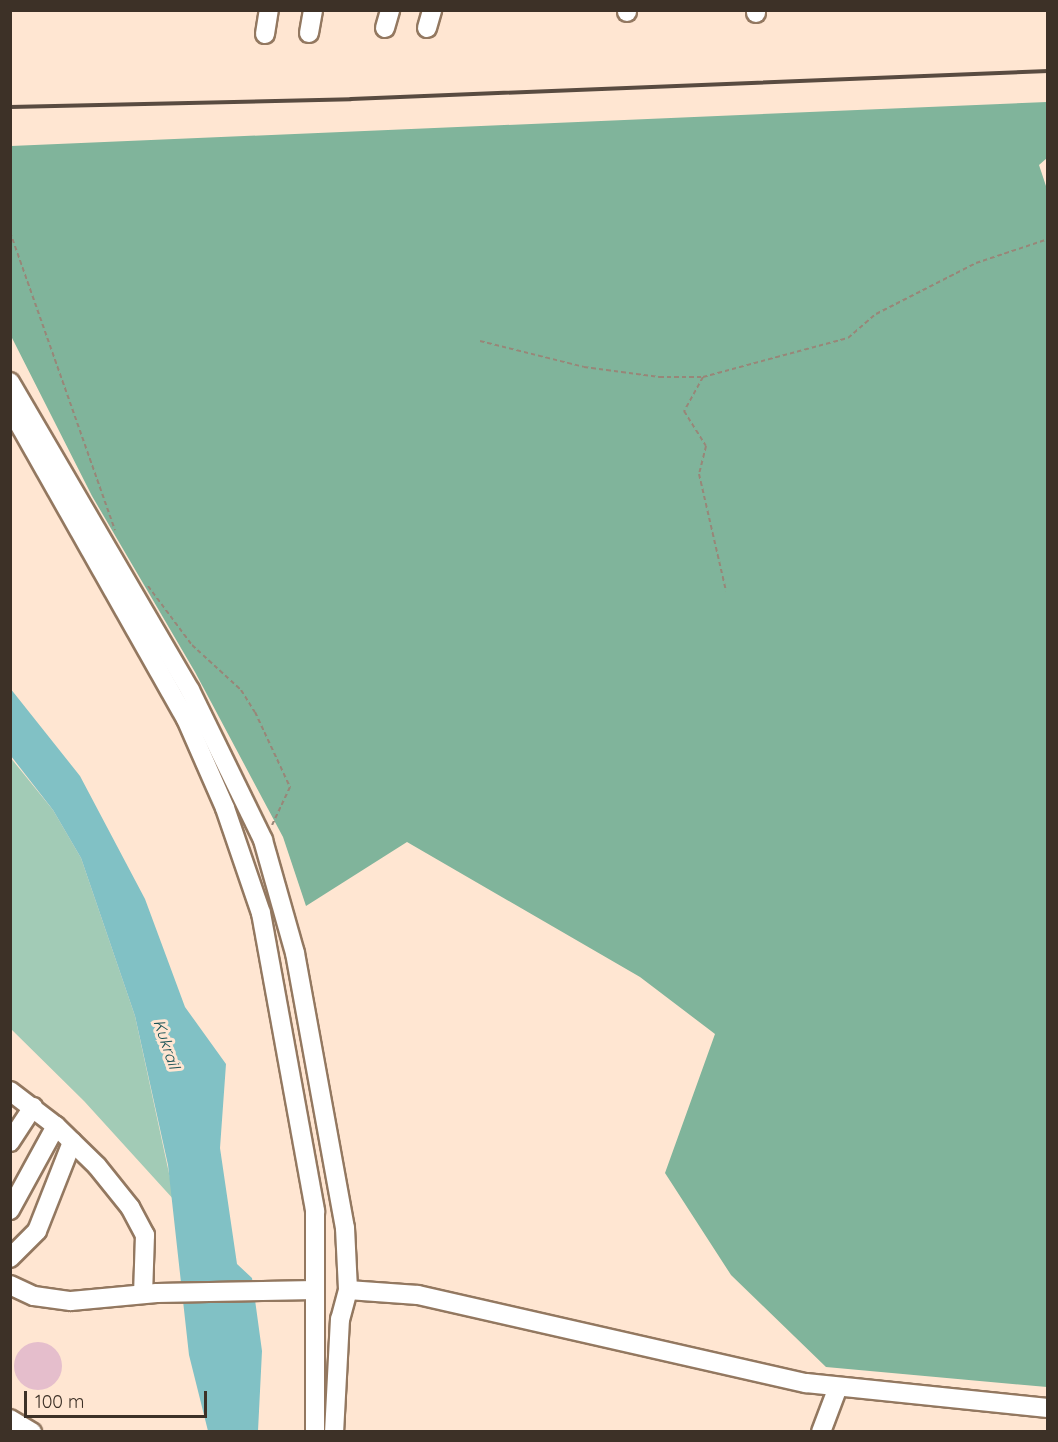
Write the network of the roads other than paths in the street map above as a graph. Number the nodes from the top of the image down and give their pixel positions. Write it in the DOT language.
graph roads {
  1 [pos="269,10"];
  2 [pos="313,10"];
  3 [pos="309,33"];
  4 [pos="265,34"];
  5 [pos="10,382"];
  6 [pos="10,408"];
  7 [pos="157,653"];
  8 [pos="10,1091"];
  9 [pos="33,1107"];
  10 [pos="56,1126"];
  11 [pos="10,1142"];
  12 [pos="72,1142"];
  13 [pos="10,1210"];
  14 [pos="345,1233"];
  15 [pos="315,1234"];
  16 [pos="10,1258"];
  17 [pos="10,1285"];
  18 [pos="310,1290"];
  19 [pos="348,1290"];
  20 [pos="150,1293"];
  21 [pos="317,1338"];
  22 [pos="339,1339"];
  23 [pos="838,1387"];
  24 [pos="1047,1408"];
  25 [pos="10,1419"];
  26 [pos="32,1431"];
  27 [pos="315,1431"];
  28 [pos="334,1431"];
  29 [pos="821,1431"];
  1 -- 4 [label="street"];
  2 -- 3 [label="street"];
  5 -- 7 [label="street"];
  6 -- 7 [label="street"];
  7 -- 14 [label="street"];
  7 -- 15 [label="street"];
  8 -- 9 [label="street"];
  9 -- 10 [label="street"];
  9 -- 11 [label="street"];
  10 -- 12 [label="street"];
  10 -- 13 [label="street"];
  12 -- 16 [label="street"];
  12 -- 20 [label="street"];
  14 -- 15 [label="street"];
  14 -- 19 [label="street"];
  15 -- 18 [label="street"];
  17 -- 20 [label="street"];
  18 -- 20 [label="street"];
  18 -- 21 [label="street"];
  19 -- 22 [label="street"];
  19 -- 23 [label="street"];
  21 -- 22 [label="street"];
  21 -- 27 [label="street"];
  22 -- 28 [label="street"];
  23 -- 24 [label="street"];
  23 -- 29 [label="street"];
  25 -- 26 [label="street"];
}
